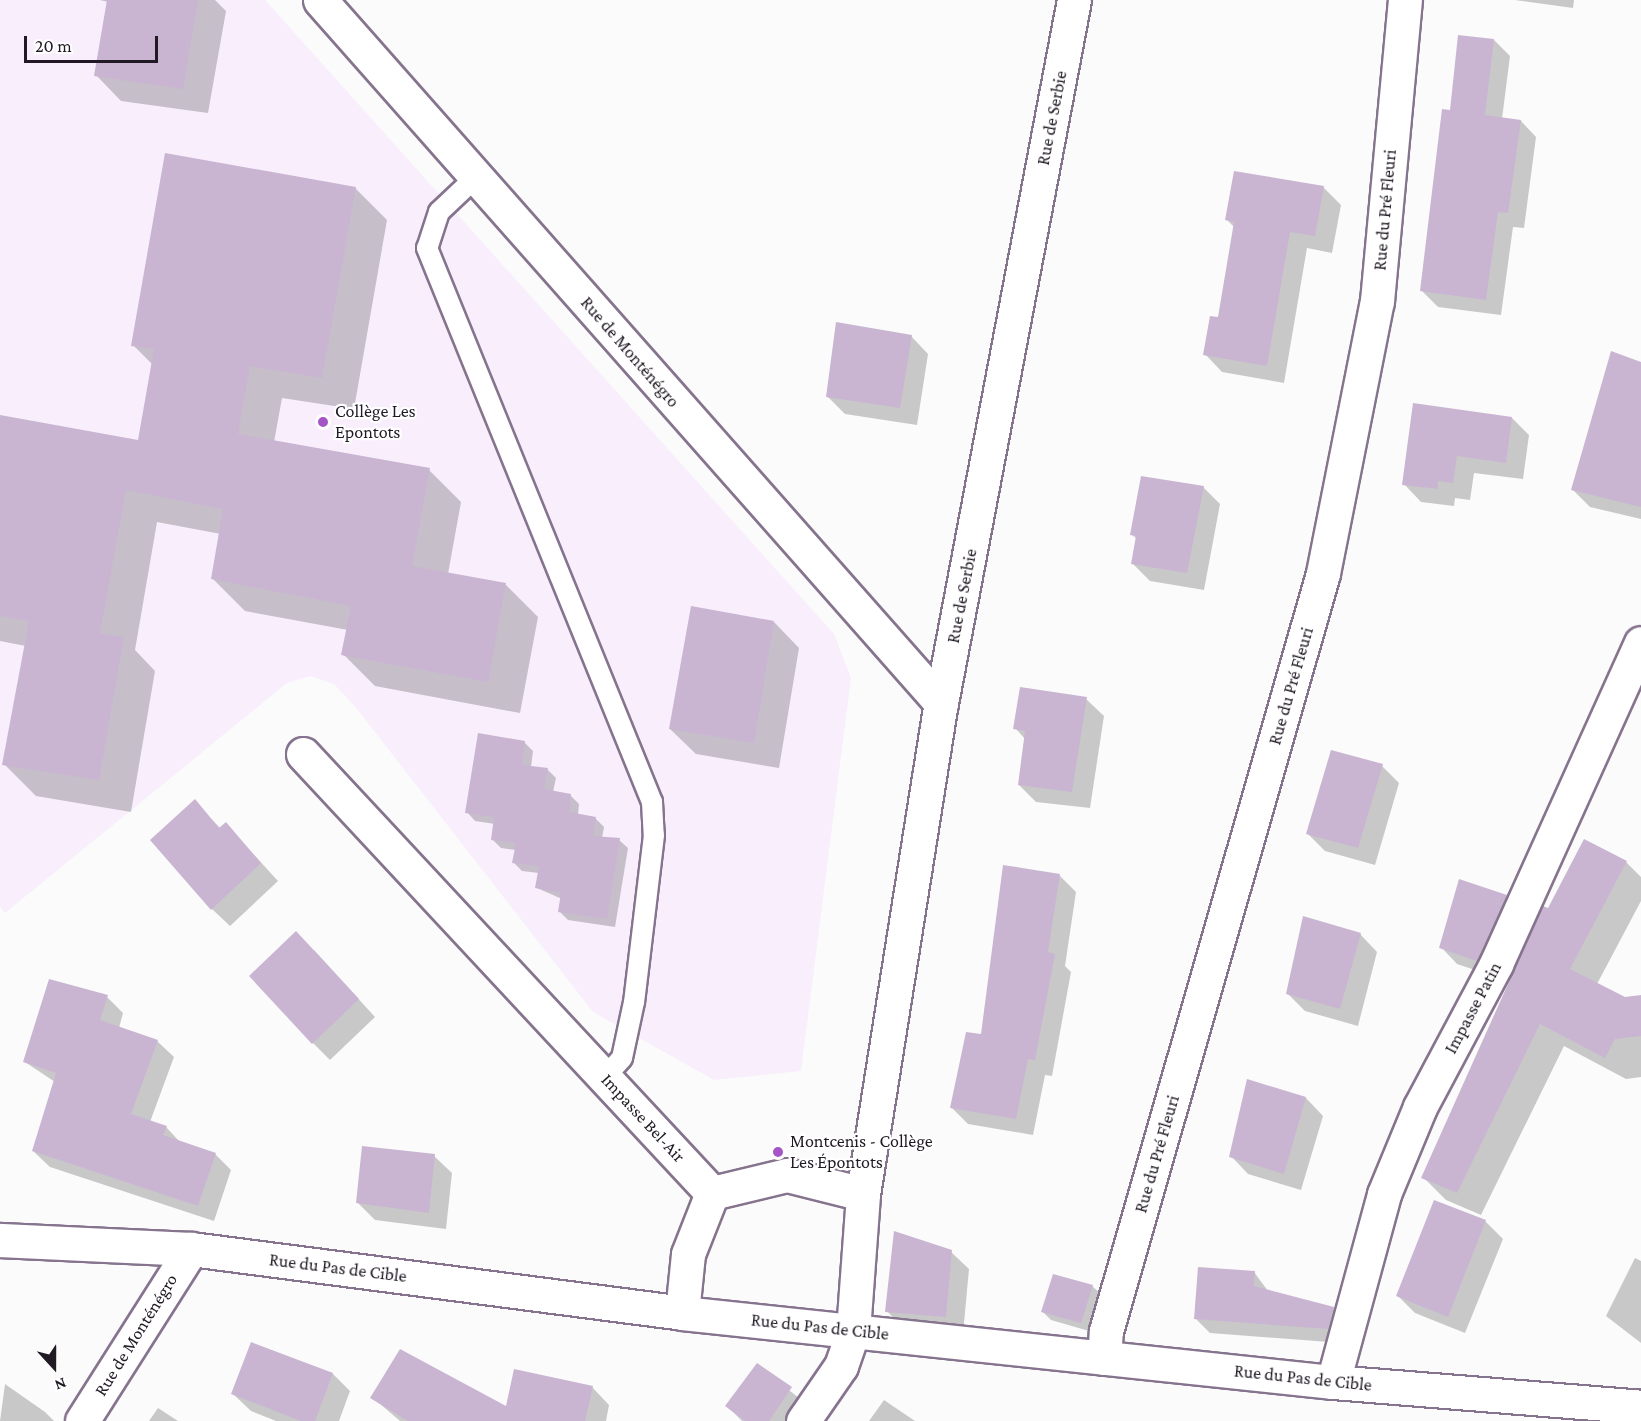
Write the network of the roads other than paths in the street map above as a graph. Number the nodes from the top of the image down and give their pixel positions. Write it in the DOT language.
graph roads {
  1 [pos="320,0"];
  2 [pos="1074,0"];
  3 [pos="1405,0"];
  4 [pos="476,177"];
  5 [pos="1641,643"];
  6 [pos="941,703"];
  7 [pos="303,754"];
  8 [pos="605,1077"];
  9 [pos="712,1192"];
  10 [pos="863,1194"];
  11 [pos="0,1240"];
  12 [pos="191,1249"];
  13 [pos="682,1313"];
  14 [pos="853,1330"];
  15 [pos="1104,1358"];
  16 [pos="1333,1382"];
  17 [pos="1641,1407"];
  18 [pos="82,1421"];
  19 [pos="803,1421"];
  1 -- 4 [label="street, Rue de Monténégro"];
  2 -- 6 [label="street, Rue de Serbie"];
  3 -- 15 [label="street, Rue du Pré Fleuri"];
  4 -- 6 [label="street, Rue de Monténégro"];
  4 -- 8 [label="lane"];
  5 -- 16 [label="street, Impasse Patin"];
  6 -- 10 [label="street, Rue de Serbie"];
  7 -- 8 [label="street, Impasse Bel-Air"];
  8 -- 9 [label="street, Impasse Bel-Air"];
  9 -- 10 [label="street"];
  9 -- 13 [label="street"];
  10 -- 14 [label="street"];
  11 -- 12 [label="street, Rue du Pas de Cible"];
  12 -- 13 [label="street, Rue du Pas de Cible"];
  12 -- 18 [label="street, Rue de Monténégro"];
  13 -- 14 [label="street, Rue du Pas de Cible"];
  14 -- 15 [label="street, Rue du Pas de Cible"];
  14 -- 19 [label="street"];
  15 -- 16 [label="street, Rue du Pas de Cible"];
  16 -- 17 [label="street, Rue du Pas de Cible"];
}
